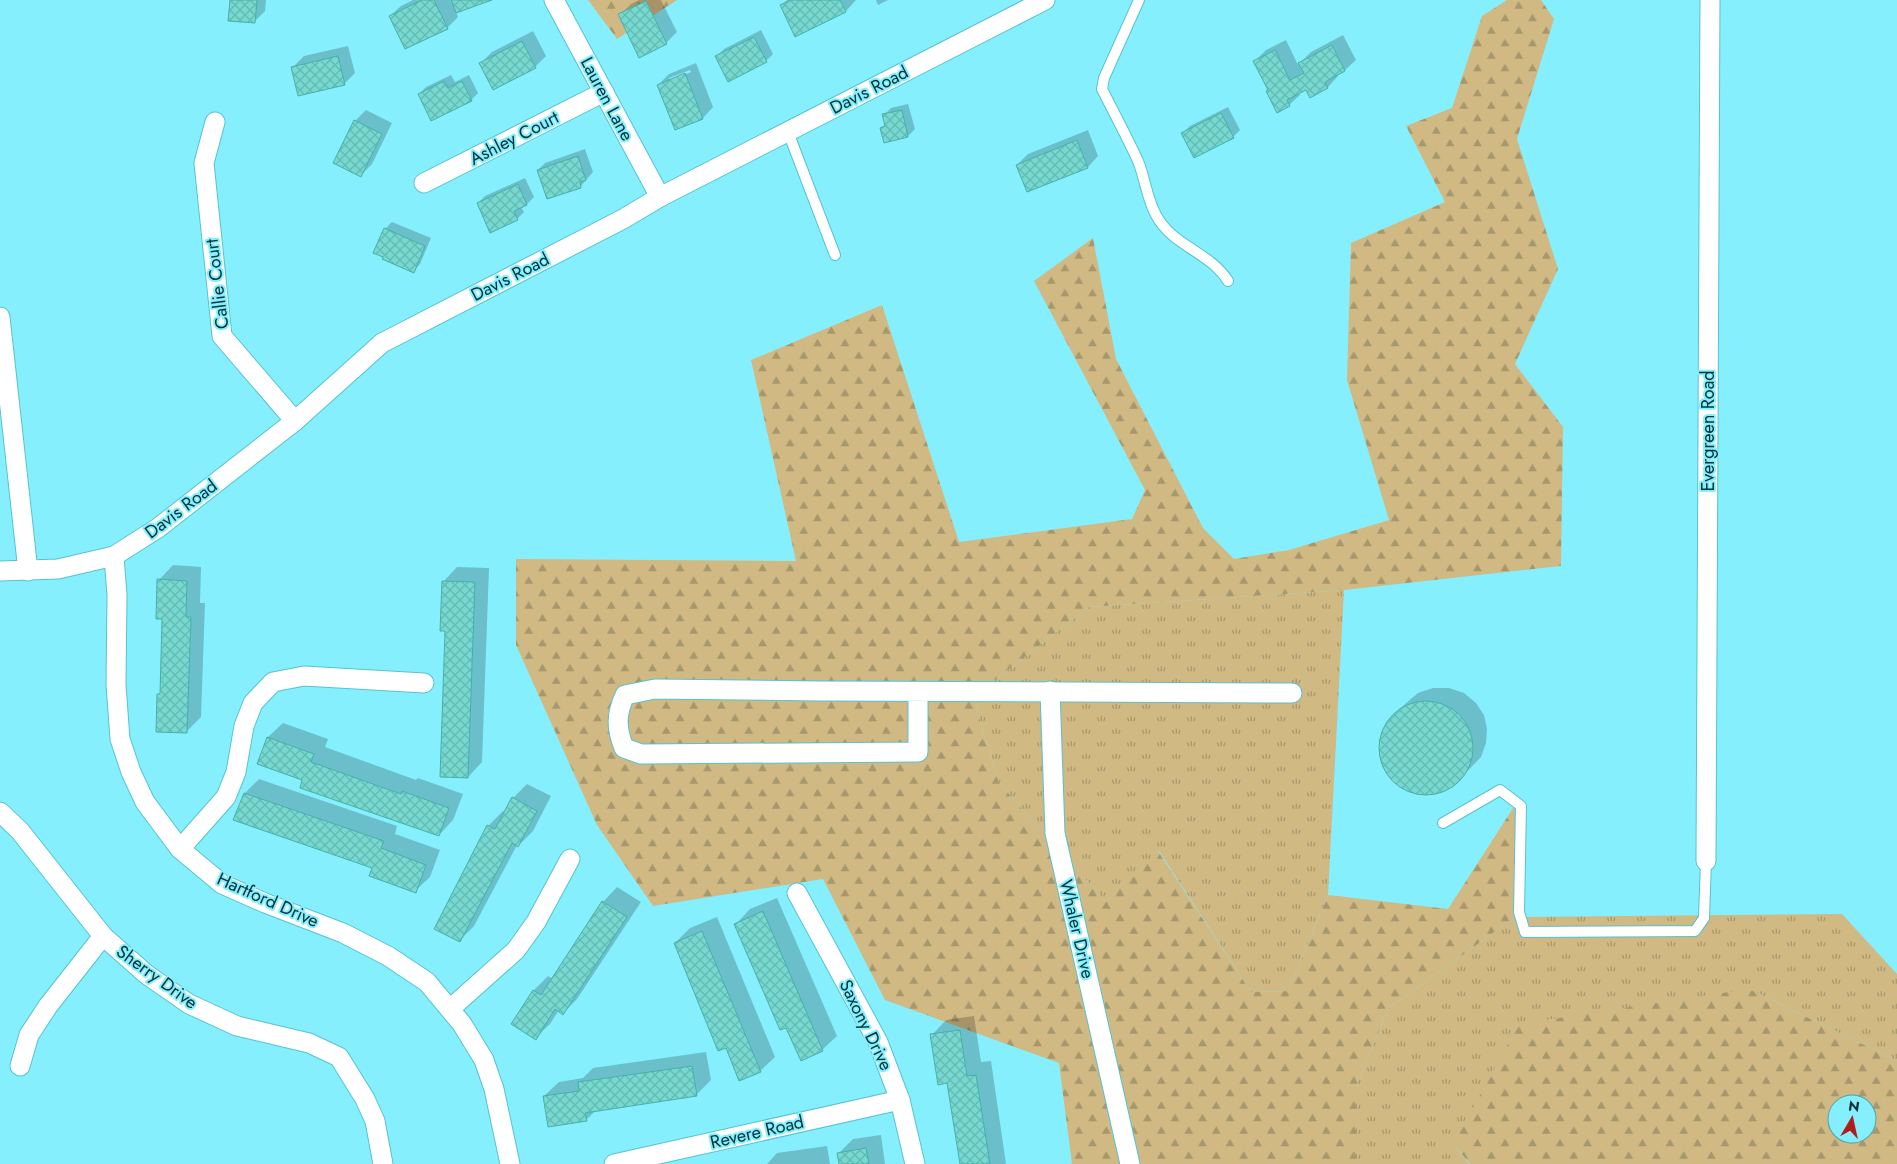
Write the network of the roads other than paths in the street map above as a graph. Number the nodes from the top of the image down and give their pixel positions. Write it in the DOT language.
graph roads {
  1 [pos="554,0"];
  2 [pos="1045,0"];
  3 [pos="1139,0"];
  4 [pos="1710,0"];
  5 [pos="604,92"];
  6 [pos="215,122"];
  7 [pos="788,132"];
  8 [pos="424,184"];
  9 [pos="660,197"];
  10 [pos="835,255"];
  11 [pos="1228,281"];
  12 [pos="0,317"];
  13 [pos="295,421"];
  14 [pos="114,556"];
  15 [pos="0,571"];
  16 [pos="28,571"];
  17 [pos="424,683"];
  18 [pos="1050,691"];
  19 [pos="918,692"];
  20 [pos="1292,693"];
  21 [pos="0,812"];
  22 [pos="1443,823"];
  23 [pos="180,849"];
  24 [pos="570,859"];
  25 [pos="1706,861"];
  26 [pos="797,893"];
  27 [pos="103,936"];
  28 [pos="450,1009"];
  29 [pos="20,1066"];
  30 [pos="900,1100"];
  31 [pos="383,1164"];
  32 [pos="510,1164"];
  33 [pos="614,1164"];
  34 [pos="915,1164"];
  35 [pos="1130,1164"];
  1 -- 5 [label="street, Lauren Lane"];
  2 -- 7 [label="street, Davis Road"];
  3 -- 11 [label="lane"];
  4 -- 25 [label="street, Evergreen Road"];
  5 -- 8 [label="street, Ashley Court"];
  5 -- 9 [label="street, Lauren Lane"];
  6 -- 13 [label="street, Callie Court"];
  7 -- 9 [label="street, Davis Road"];
  7 -- 10 [label="lane"];
  9 -- 13 [label="street, Davis Road"];
  12 -- 16 [label="street"];
  13 -- 14 [label="street, Davis Road"];
  14 -- 16 [label="street, Davis Road"];
  14 -- 23 [label="street, Hartford Drive"];
  15 -- 16 [label="street, Davis Road"];
  17 -- 23 [label="street"];
  18 -- 19 [label="street"];
  18 -- 20 [label="street"];
  18 -- 35 [label="street, Whaler Drive"];
  19 -- 19 [label="street"];
  21 -- 27 [label="street, Sherry Drive"];
  22 -- 25 [label="lane"];
  23 -- 28 [label="street, Hartford Drive"];
  24 -- 28 [label="street"];
  26 -- 30 [label="street, Saxony Drive"];
  27 -- 29 [label="street"];
  27 -- 31 [label="street, Sherry Drive"];
  28 -- 32 [label="street, Hartford Drive"];
  30 -- 33 [label="street, Revere Road"];
  30 -- 34 [label="street, Saxony Drive"];
}
